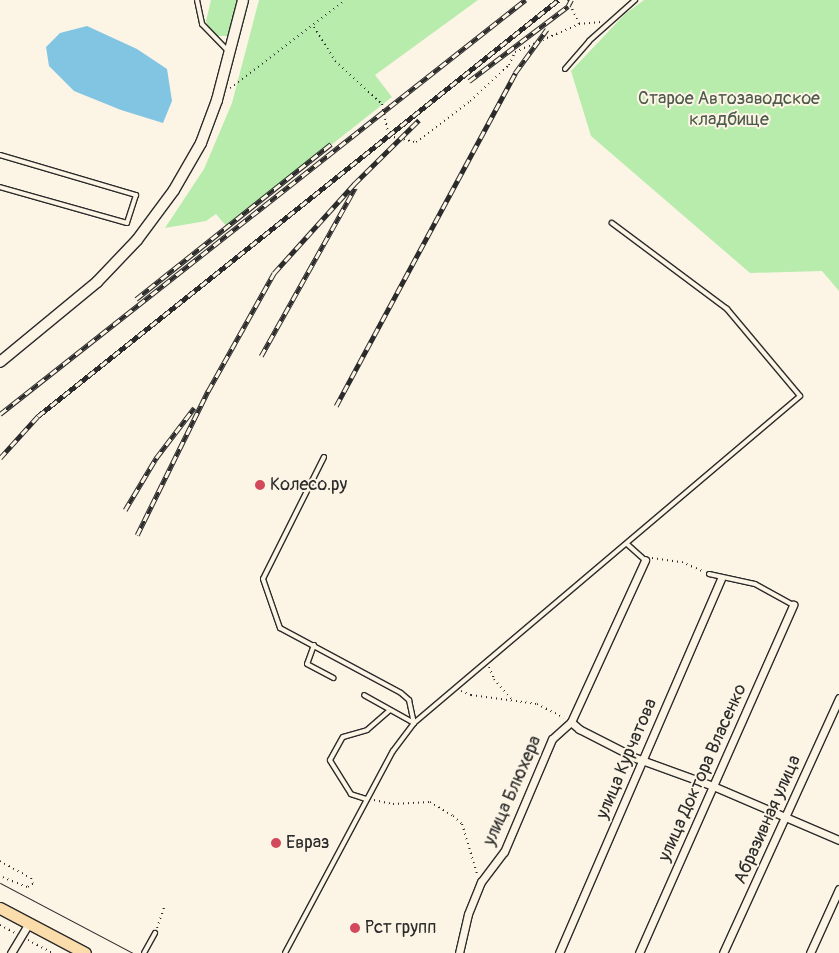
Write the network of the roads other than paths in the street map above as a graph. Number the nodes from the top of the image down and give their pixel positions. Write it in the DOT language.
graph roads {
  1 [pos="196,0"];
  2 [pos="243,0"];
  3 [pos="634,0"];
  4 [pos="230,53"];
  5 [pos="566,69"];
  6 [pos="0,154"];
  7 [pos="0,187"];
  8 [pos="612,223"];
  9 [pos="0,362"];
  10 [pos="324,457"];
  11 [pos="627,544"];
  12 [pos="645,560"];
  13 [pos="710,574"];
  14 [pos="721,578"];
  15 [pos="793,605"];
  16 [pos="314,645"];
  17 [pos="334,678"];
  18 [pos="364,695"];
  19 [pos="839,698"];
  20 [pos="390,710"];
  21 [pos="414,722"];
  22 [pos="571,722"];
  23 [pos="642,760"];
  24 [pos="713,786"];
  25 [pos="366,799"];
  26 [pos="786,817"];
  27 [pos="839,840"];
  28 [pos="839,889"];
  29 [pos="0,908"];
  30 [pos="29,924"];
  31 [pos="155,933"];
  32 [pos="11,953"];
  33 [pos="85,953"];
  34 [pos="144,953"];
  35 [pos="286,953"];
  36 [pos="459,953"];
  37 [pos="559,953"];
  38 [pos="639,953"];
  39 [pos="723,953"];
  40 [pos="810,953"];
  1 -- 4 [label="lane"];
  2 -- 4 [label="main road"];
  3 -- 5 [label="lane"];
  4 -- 9 [label="main road"];
  6 -- 7 [label="lane"];
  8 -- 11 [label="lane"];
  10 -- 16 [label="lane"];
  11 -- 12 [label="lane"];
  11 -- 21 [label="lane"];
  12 -- 22 [label="street, улица Блюхера"];
  13 -- 14 [label="lane"];
  14 -- 15 [label="lane"];
  14 -- 23 [label="street, улица Курчатова"];
  15 -- 24 [label="street, улица Доктора Власенко"];
  16 -- 17 [label="lane"];
  16 -- 21 [label="lane"];
  18 -- 20 [label="lane"];
  19 -- 26 [label="street, Абразивная улица"];
  20 -- 21 [label="lane"];
  20 -- 25 [label="lane"];
  21 -- 25 [label="lane"];
  22 -- 23 [label="street"];
  22 -- 36 [label="street, улица Блюхера"];
  23 -- 24 [label="street"];
  23 -- 37 [label="street, улица Курчатова"];
  24 -- 26 [label="street"];
  24 -- 38 [label="street, улица Доктора Власенко"];
  25 -- 35 [label="lane"];
  26 -- 27 [label="street"];
  26 -- 39 [label="street, Абразивная улица"];
  28 -- 40 [label="street"];
  29 -- 30 [label="main road"];
  30 -- 32 [label="street"];
  30 -- 33 [label="main road"];
  31 -- 34 [label="lane"];
}
